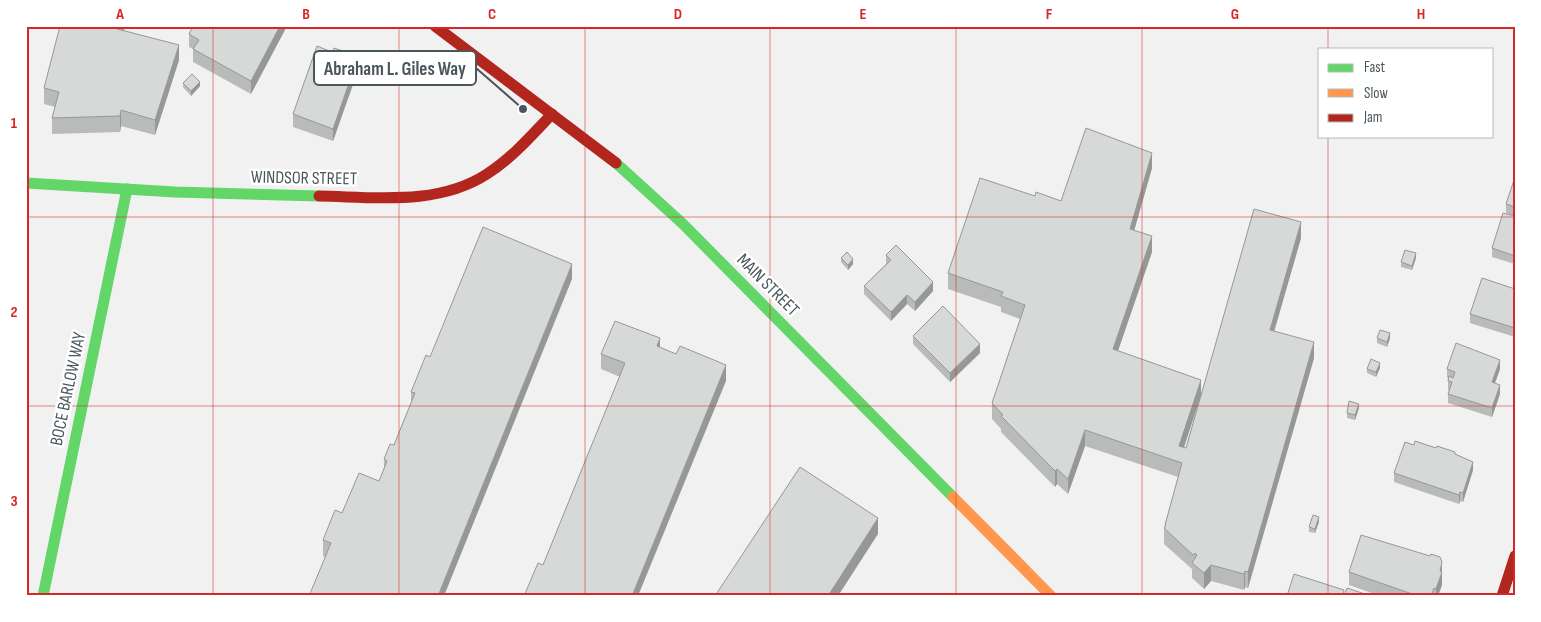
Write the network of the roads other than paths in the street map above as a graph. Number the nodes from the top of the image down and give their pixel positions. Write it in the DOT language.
graph roads {
  1 [pos="435,26"];
  2 [pos="552,114"];
  3 [pos="26,183"];
  4 [pos="127,189"];
  5 [pos="1515,556"];
  6 [pos="43,596"];
  7 [pos="1051,596"];
  8 [pos="1502,596"];
  1 -- 2 [label="main road, MAIN STREET"];
  2 -- 4 [label="main road, WINDSOR STREET"];
  2 -- 7 [label="main road, MAIN STREET"];
  3 -- 4 [label="main road, WINDSOR STREET"];
  4 -- 6 [label="main road, BOCE BARLOW WAY"];
  5 -- 8 [label="main road"];
}
